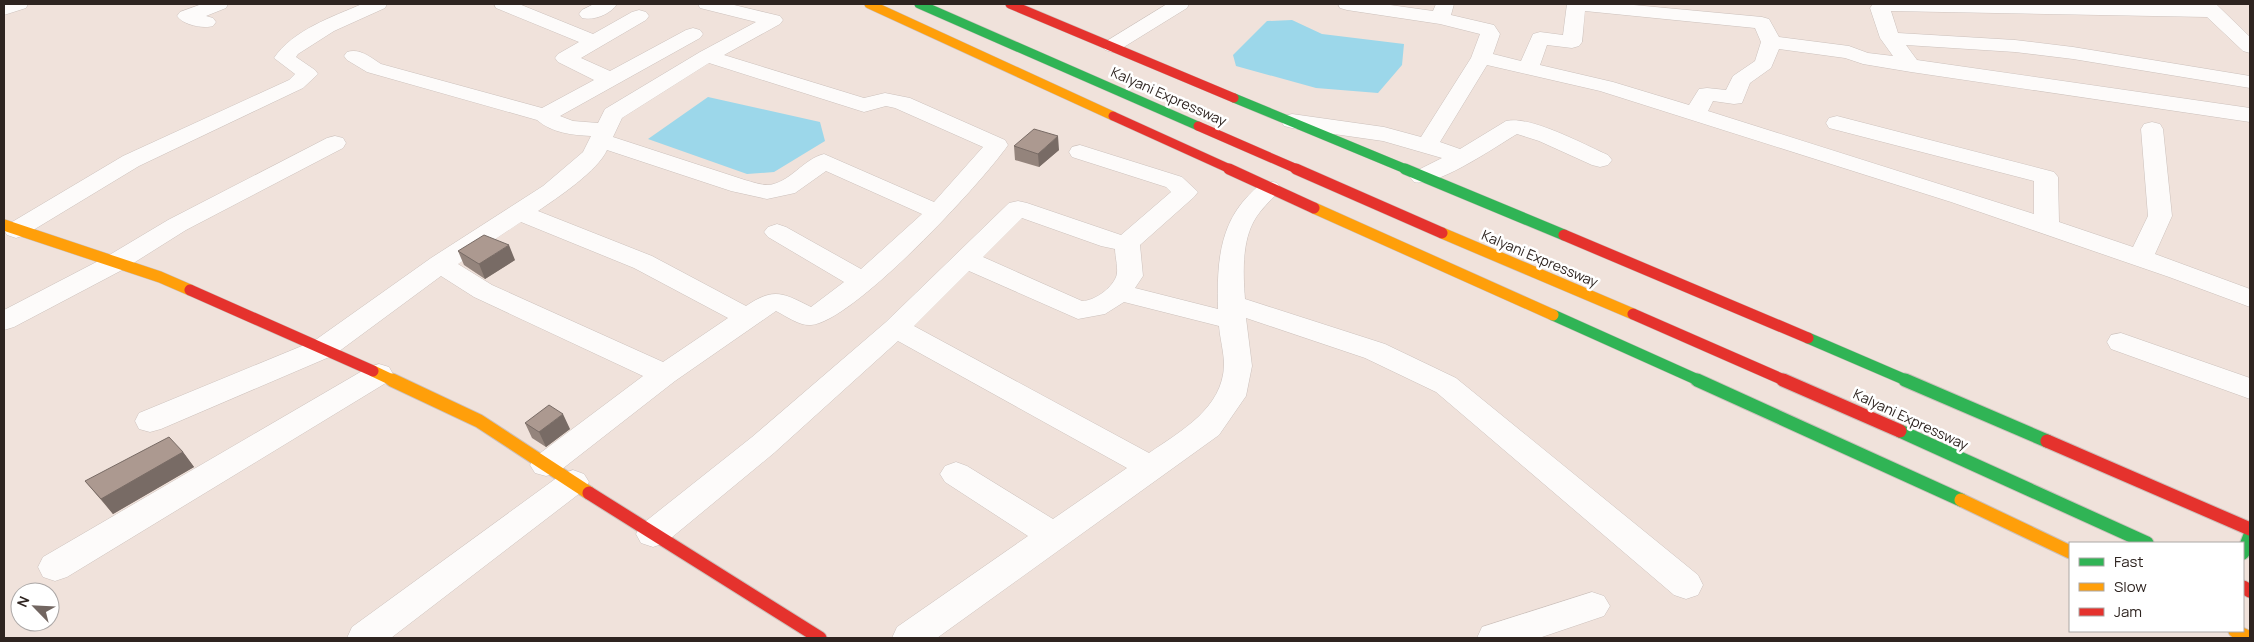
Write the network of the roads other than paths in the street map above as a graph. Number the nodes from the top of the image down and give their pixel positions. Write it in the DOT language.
graph roads {
  1 [pos="19,4"];
  2 [pos="219,4"];
  3 [pos="503,4"];
  4 [pos="608,4"];
  5 [pos="707,4"];
  6 [pos="869,4"];
  7 [pos="919,4"];
  8 [pos="1010,4"];
  9 [pos="1180,4"];
  10 [pos="1347,4"];
  11 [pos="1576,4"];
  12 [pos="1753,4"];
  13 [pos="372,5"];
  14 [pos="2097,6"];
  15 [pos="2209,7"];
  16 [pos="4,9"];
  17 [pos="1442,11"];
  18 [pos="589,14"];
  19 [pos="639,16"];
  20 [pos="206,22"];
  21 [pos="1762,23"];
  22 [pos="693,34"];
  23 [pos="1890,38"];
  24 [pos="594,41"];
  25 [pos="1771,42"];
  26 [pos="1112,46"];
  27 [pos="2250,47"];
  28 [pos="354,56"];
  29 [pos="707,56"];
  30 [pos="1481,58"];
  31 [pos="1911,66"];
  32 [pos="1528,69"];
  33 [pos="610,79"];
  34 [pos="2250,82"];
  35 [pos="1695,114"];
  36 [pos="545,115"];
  37 [pos="2250,115"];
  38 [pos="1292,121"];
  39 [pos="1837,124"];
  40 [pos="2152,129"];
  41 [pos="604,136"];
  42 [pos="335,143"];
  43 [pos="1427,145"];
  44 [pos="1080,152"];
  45 [pos="1462,157"];
  46 [pos="1600,160"];
  47 [pos="1422,177"];
  48 [pos="1269,188"];
  49 [pos="519,212"];
  50 [pos="937,212"];
  51 [pos="2047,227"];
  52 [pos="10,228"];
  53 [pos="777,232"];
  54 [pos="1126,243"];
  55 [pos="2140,258"];
  56 [pos="965,259"];
  57 [pos="115,263"];
  58 [pos="440,264"];
  59 [pos="862,280"];
  60 [pos="1119,292"];
  61 [pos="2250,299"];
  62 [pos="1231,313"];
  63 [pos="748,318"];
  64 [pos="4,321"];
  65 [pos="896,328"];
  66 [pos="2122,342"];
  67 [pos="324,348"];
  68 [pos="379,374"];
  69 [pos="665,374"];
  70 [pos="2250,389"];
  71 [pos="150,421"];
  72 [pos="1152,468"];
  73 [pos="560,474"];
  74 [pos="956,474"];
  75 [pos="2250,529"];
  76 [pos="653,534"];
  77 [pos="2250,535"];
  78 [pos="1055,537"];
  79 [pos="2145,542"];
  80 [pos="2244,550"];
  81 [pos="2069,552"];
  82 [pos="54,567"];
  83 [pos="1686,585"];
  84 [pos="1592,606"];
  85 [pos="364,638"];
  86 [pos="820,638"];
  87 [pos="910,638"];
  88 [pos="1495,638"];
  1 -- 16 [label="street"];
  2 -- 20 [label="street"];
  3 -- 24 [label="street"];
  4 -- 18 [label="street"];
  5 -- 29 [label="street"];
  6 -- 48 [label="main road"];
  7 -- 79 [label="main road, Kalyani Expressway"];
  8 -- 26 [label="main road"];
  9 -- 26 [label="street"];
  10 -- 17 [label="street"];
  11 -- 21 [label="street"];
  11 -- 32 [label="street"];
  12 -- 21 [label="street"];
  13 -- 52 [label="street"];
  14 -- 15 [label="street"];
  14 -- 23 [label="street"];
  15 -- 27 [label="street"];
  17 -- 30 [label="street"];
  19 -- 24 [label="street"];
  21 -- 25 [label="street"];
  22 -- 33 [label="street"];
  23 -- 31 [label="street"];
  23 -- 34 [label="street"];
  24 -- 33 [label="street"];
  25 -- 31 [label="street"];
  25 -- 35 [label="street"];
  26 -- 38 [label="main road"];
  28 -- 36 [label="street"];
  29 -- 41 [label="street"];
  29 -- 50 [label="street"];
  30 -- 32 [label="street"];
  30 -- 43 [label="street"];
  31 -- 37 [label="street"];
  32 -- 35 [label="street"];
  33 -- 36 [label="street"];
  35 -- 51 [label="street"];
  36 -- 41 [label="street"];
  38 -- 43 [label="street"];
  38 -- 47 [label="main road"];
  39 -- 51 [label="street"];
  40 -- 55 [label="street"];
  41 -- 49 [label="street"];
  41 -- 50 [label="street"];
  42 -- 57 [label="street"];
  43 -- 45 [label="street"];
  44 -- 54 [label="street"];
  45 -- 46 [label="street"];
  45 -- 47 [label="street"];
  47 -- 75 [label="main road"];
  48 -- 62 [label="street"];
  48 -- 81 [label="main road"];
  49 -- 58 [label="street"];
  49 -- 63 [label="street"];
  50 -- 59 [label="street"];
  51 -- 55 [label="street"];
  52 -- 57 [label="main road"];
  53 -- 59 [label="street"];
  54 -- 56 [label="street"];
  54 -- 60 [label="street"];
  55 -- 61 [label="street"];
  56 -- 60 [label="street"];
  56 -- 65 [label="street"];
  57 -- 64 [label="street"];
  57 -- 67 [label="main road"];
  58 -- 67 [label="street"];
  58 -- 69 [label="street"];
  59 -- 63 [label="street"];
  60 -- 62 [label="street"];
  62 -- 72 [label="street"];
  62 -- 83 [label="street"];
  63 -- 69 [label="street"];
  65 -- 72 [label="street"];
  65 -- 76 [label="street"];
  66 -- 70 [label="street"];
  67 -- 68 [label="main road"];
  67 -- 71 [label="street"];
  68 -- 73 [label="main road"];
  68 -- 82 [label="street"];
  69 -- 73 [label="street"];
  72 -- 78 [label="street"];
  73 -- 76 [label="main road"];
  73 -- 85 [label="street"];
  74 -- 78 [label="street"];
  76 -- 86 [label="main road"];
  77 -- 80 [label="main road"];
  78 -- 87 [label="street"];
  84 -- 88 [label="street"];
}
